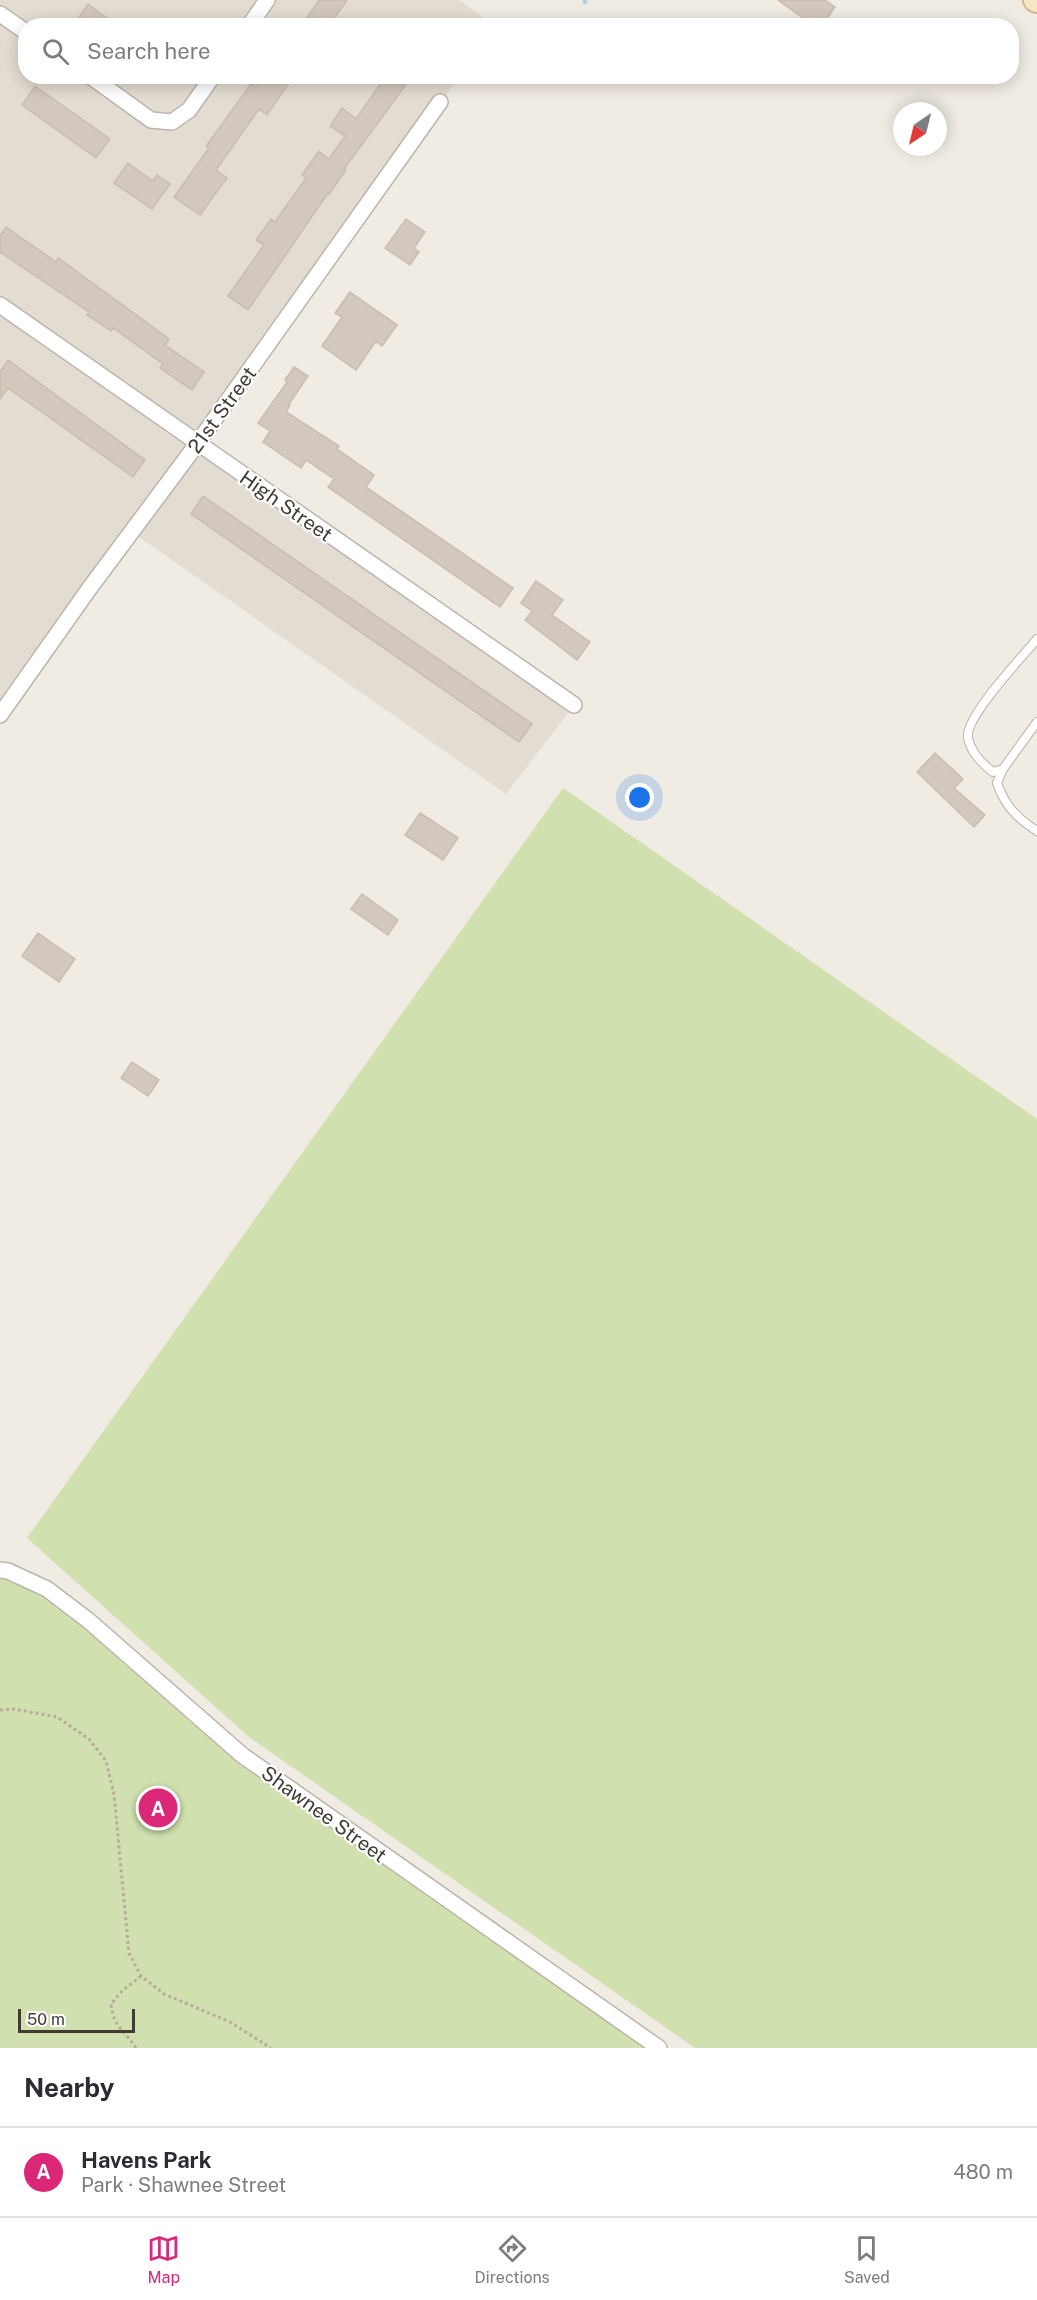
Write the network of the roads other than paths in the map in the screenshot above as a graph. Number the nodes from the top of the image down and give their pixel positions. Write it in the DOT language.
graph roads {
  1 [pos="267,0"];
  2 [pos="0,14"];
  3 [pos="255,18"];
  4 [pos="18,26"];
  5 [pos="101,84"];
  6 [pos="207,84"];
  7 [pos="440,102"];
  8 [pos="0,306"];
  9 [pos="197,444"];
  10 [pos="1037,639"];
  11 [pos="574,705"];
  12 [pos="0,715"];
  13 [pos="1037,722"];
  14 [pos="1003,769"];
  15 [pos="1037,831"];
  16 [pos="0,1570"];
  17 [pos="658,2048"];
  1 -- 3 [label="street"];
  2 -- 4 [label="street"];
  5 -- 6 [label="street"];
  7 -- 9 [label="street, 21st Street"];
  8 -- 9 [label="street, High Street"];
  9 -- 11 [label="street, High Street"];
  9 -- 12 [label="street, 21st Street"];
  10 -- 14 [label="lane"];
  13 -- 14 [label="lane"];
  14 -- 15 [label="lane"];
  16 -- 17 [label="street, Shawnee Street"];
}
